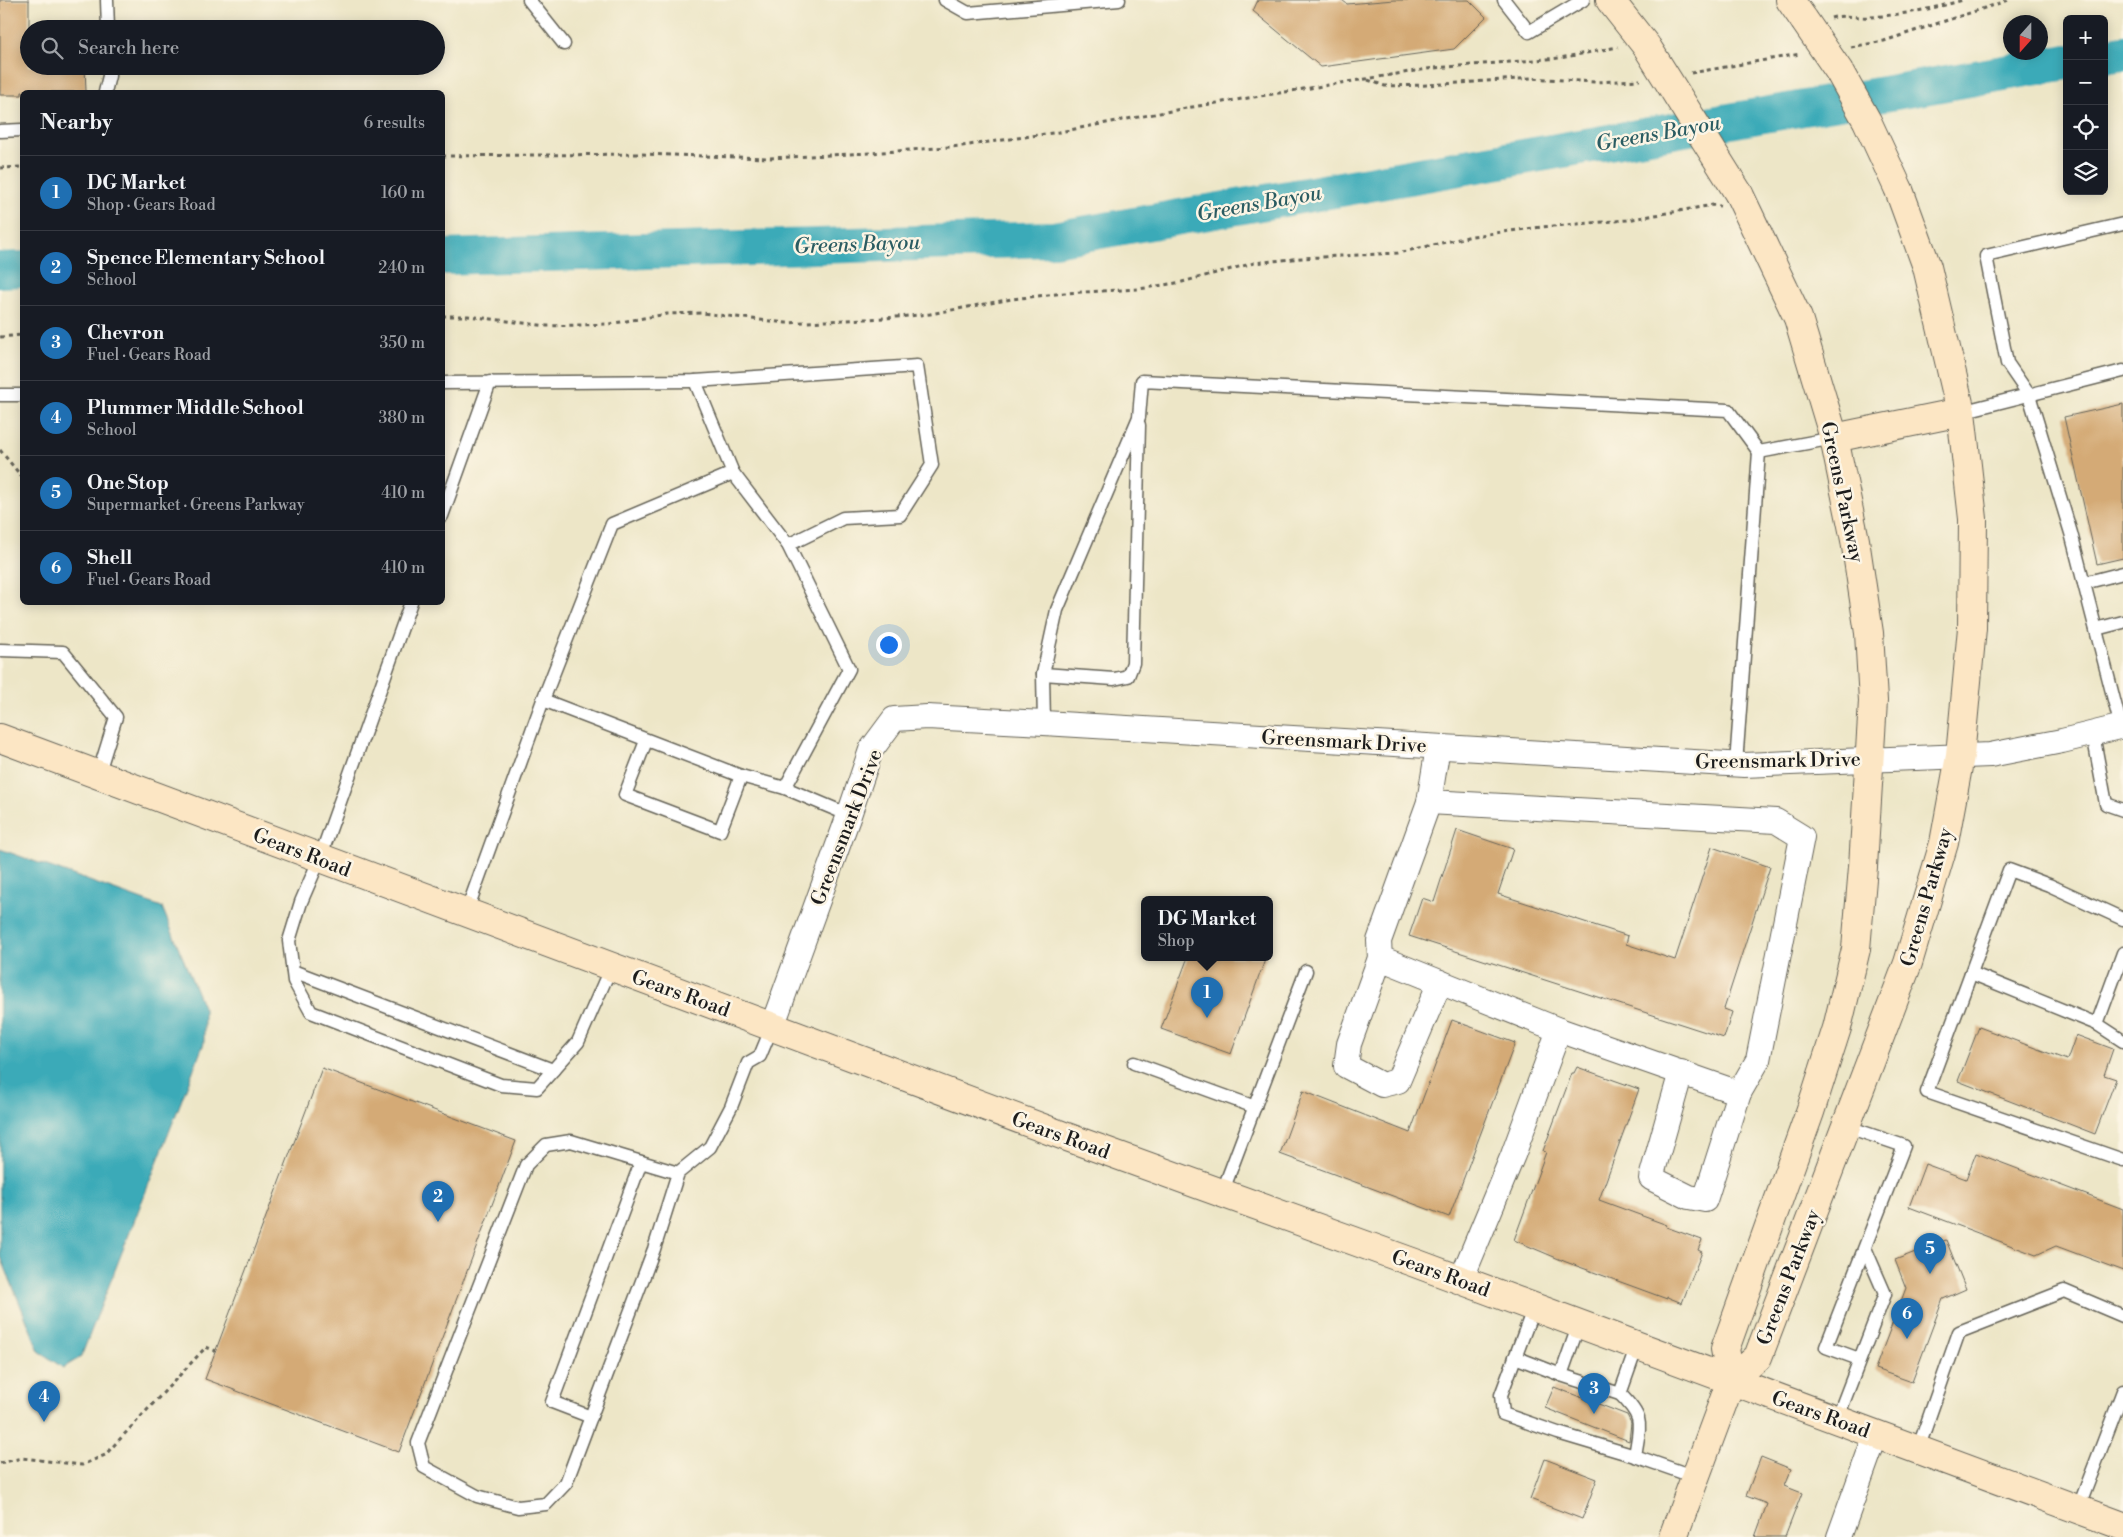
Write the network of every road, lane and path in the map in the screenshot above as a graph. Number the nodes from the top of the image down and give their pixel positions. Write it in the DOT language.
graph roads {
  1 [pos="107,0"];
  2 [pos="529,0"];
  3 [pos="945,0"];
  4 [pos="1119,0"];
  5 [pos="1504,0"];
  6 [pos="1583,0"];
  7 [pos="1610,0"];
  8 [pos="1963,0"];
  9 [pos="2009,0"];
  10 [pos="1024,5"];
  11 [pos="1801,16"];
  12 [pos="108,20"];
  13 [pos="1643,43"];
  14 [pos="564,44"];
  15 [pos="1848,48"];
  16 [pos="1800,54"];
  17 [pos="1688,73"];
  18 [pos="109,75"];
  19 [pos="1649,79"];
  20 [pos="1367,80"];
  21 [pos="106,90"];
  22 [pos="20,130"];
  23 [pos="0,131"];
  24 [pos="445,156"];
  25 [pos="20,167"];
  26 [pos="0,168"];
  27 [pos="1744,202"];
  28 [pos="2123,224"];
  29 [pos="445,316"];
  30 [pos="20,336"];
  31 [pos="0,337"];
  32 [pos="2123,371"];
  33 [pos="695,381"];
  34 [pos="490,382"];
  35 [pos="445,383"];
  36 [pos="0,395"];
  37 [pos="20,395"];
  38 [pos="2029,395"];
  39 [pos="1961,412"];
  40 [pos="1139,416"];
  41 [pos="1834,438"];
  42 [pos="0,450"];
  43 [pos="1759,452"];
  44 [pos="733,473"];
  45 [pos="20,475"];
  46 [pos="445,508"];
  47 [pos="788,545"];
  48 [pos="2123,574"];
  49 [pos="2084,583"];
  50 [pos="411,605"];
  51 [pos="2123,622"];
  52 [pos="2096,629"];
  53 [pos="0,650"];
  54 [pos="1043,674"];
  55 [pos="543,700"];
  56 [pos="1044,723"];
  57 [pos="2122,726"];
  58 [pos="2093,734"];
  59 [pos="0,738"];
  60 [pos="646,741"];
  61 [pos="1438,747"];
  62 [pos="1960,756"];
  63 [pos="1870,760"];
  64 [pos="1736,764"];
  65 [pos="98,775"];
  66 [pos="741,776"];
  67 [pos="785,788"];
  68 [pos="1429,802"];
  69 [pos="2123,810"];
  70 [pos="849,815"];
  71 [pos="320,858"];
  72 [pos="466,913"];
  73 [pos="2123,919"];
  74 [pos="2123,953"];
  75 [pos="1380,958"];
  76 [pos="611,967"];
  77 [pos="293,971"];
  78 [pos="1306,971"];
  79 [pos="1971,973"];
  80 [pos="1440,982"];
  81 [pos="2096,1024"];
  82 [pos="772,1026"];
  83 [pos="1559,1030"];
  84 [pos="2123,1041"];
  85 [pos="1134,1063"];
  86 [pos="553,1070"];
  87 [pos="1681,1072"];
  88 [pos="1739,1093"];
  89 [pos="1255,1107"];
  90 [pos="1810,1112"];
  91 [pos="1846,1126"];
  92 [pos="2123,1160"];
  93 [pos="641,1162"];
  94 [pos="678,1173"];
  95 [pos="1222,1194"];
  96 [pos="1865,1248"];
  97 [pos="1461,1280"];
  98 [pos="1534,1307"];
  99 [pos="2123,1316"];
  100 [pos="1579,1324"];
  101 [pos="1637,1346"];
  102 [pos="216,1351"];
  103 [pos="1515,1357"];
  104 [pos="1859,1359"];
  105 [pos="1561,1375"];
  106 [pos="1731,1380"];
  107 [pos="2123,1391"];
  108 [pos="1620,1394"];
  109 [pos="591,1417"];
  110 [pos="1837,1419"];
  111 [pos="1876,1434"];
  112 [pos="1918,1449"];
  113 [pos="1634,1456"];
  114 [pos="0,1463"];
  115 [pos="1695,1477"];
  116 [pos="2078,1509"];
  117 [pos="2123,1526"];
  118 [pos="1673,1537"];
  119 [pos="1839,1537"];
  1 -- 12 [label="lane"];
  2 -- 14 [label="lane"];
  3 -- 10 [label="lane"];
  4 -- 10 [label="lane"];
  5 -- 6 [label="lane"];
  7 -- 13 [label="street, Greens Parkway"];
  8 -- 11 [label="path"];
  9 -- 15 [label="path"];
  11 -- 39 [label="street, Greens Parkway, bridge"];
  13 -- 20 [label="path"];
  13 -- 27 [label="street, Greens Parkway, bridge"];
  16 -- 17 [label="path"];
  18 -- 21 [label="lane"];
  19 -- 20 [label="path"];
  20 -- 24 [label="path"];
  22 -- 23 [label="lane"];
  25 -- 26 [label="path"];
  27 -- 29 [label="path"];
  27 -- 41 [label="street, Greens Parkway"];
  28 -- 38 [label="lane"];
  30 -- 31 [label="path"];
  32 -- 38 [label="lane"];
  33 -- 34 [label="lane"];
  33 -- 44 [label="lane"];
  33 -- 47 [label="lane"];
  34 -- 35 [label="lane"];
  34 -- 46 [label="lane"];
  36 -- 37 [label="lane"];
  38 -- 39 [label="lane"];
  38 -- 49 [label="lane"];
  39 -- 41 [label="street"];
  39 -- 62 [label="street, Greens Parkway"];
  40 -- 43 [label="lane"];
  40 -- 54 [label="lane"];
  40 -- 54 [label="lane"];
  41 -- 43 [label="lane"];
  41 -- 63 [label="street, Greens Parkway"];
  42 -- 45 [label="path"];
  43 -- 64 [label="lane"];
  44 -- 47 [label="lane"];
  44 -- 55 [label="lane"];
  47 -- 67 [label="lane"];
  48 -- 49 [label="lane"];
  49 -- 52 [label="lane"];
  50 -- 71 [label="lane"];
  51 -- 52 [label="lane"];
  52 -- 57 [label="lane"];
  53 -- 65 [label="lane"];
  54 -- 56 [label="lane"];
  55 -- 60 [label="lane"];
  55 -- 72 [label="lane"];
  56 -- 61 [label="street, Greensmark Drive"];
  56 -- 70 [label="street, Greensmark Drive"];
  57 -- 58 [label="street, Greensmark Drive"];
  58 -- 62 [label="street, Greensmark Drive"];
  58 -- 69 [label="lane"];
  59 -- 65 [label="street, Gears Road"];
  60 -- 66 [label="lane"];
  60 -- 66 [label="lane"];
  61 -- 64 [label="street, Greensmark Drive"];
  61 -- 68 [label="street"];
  62 -- 63 [label="street, Greensmark Drive"];
  62 -- 91 [label="street, Greens Parkway"];
  63 -- 64 [label="street, Greensmark Drive"];
  63 -- 90 [label="street, Greens Parkway"];
  65 -- 71 [label="street, Gears Road"];
  66 -- 67 [label="lane"];
  67 -- 70 [label="lane"];
  68 -- 75 [label="street"];
  68 -- 88 [label="street"];
  70 -- 82 [label="street, Greensmark Drive"];
  71 -- 72 [label="street, Gears Road"];
  71 -- 77 [label="lane"];
  72 -- 76 [label="street, Gears Road"];
  73 -- 79 [label="lane"];
  74 -- 81 [label="lane"];
  75 -- 80 [label="street"];
  75 -- 80 [label="street"];
  76 -- 82 [label="street, Gears Road"];
  76 -- 86 [label="lane"];
  77 -- 86 [label="lane"];
  77 -- 86 [label="lane"];
  78 -- 89 [label="lane"];
  79 -- 81 [label="lane"];
  79 -- 92 [label="lane"];
  80 -- 83 [label="street"];
  81 -- 84 [label="lane"];
  82 -- 94 [label="lane"];
  82 -- 95 [label="street, Gears Road"];
  83 -- 87 [label="street"];
  83 -- 97 [label="street"];
  85 -- 89 [label="lane"];
  87 -- 88 [label="street"];
  87 -- 88 [label="street"];
  89 -- 95 [label="lane"];
  90 -- 91 [label="street"];
  90 -- 106 [label="street, Greens Parkway"];
  91 -- 96 [label="lane"];
  91 -- 106 [label="street, Greens Parkway"];
  93 -- 94 [label="lane"];
  93 -- 109 [label="lane"];
  93 -- 109 [label="lane"];
  94 -- 109 [label="lane"];
  95 -- 97 [label="street, Gears Road"];
  96 -- 104 [label="lane"];
  96 -- 104 [label="lane"];
  97 -- 98 [label="street, Gears Road"];
  98 -- 100 [label="street, Gears Road"];
  98 -- 103 [label="lane"];
  99 -- 112 [label="lane"];
  100 -- 101 [label="street, Gears Road"];
  100 -- 105 [label="lane"];
  101 -- 106 [label="street, Gears Road"];
  101 -- 108 [label="lane"];
  102 -- 114 [label="path"];
  103 -- 105 [label="lane"];
  103 -- 113 [label="lane"];
  104 -- 110 [label="lane"];
  105 -- 108 [label="lane"];
  106 -- 110 [label="street, Gears Road"];
  106 -- 115 [label="street"];
  107 -- 116 [label="lane"];
  108 -- 113 [label="lane"];
  110 -- 111 [label="street, Gears Road"];
  111 -- 112 [label="street, Gears Road"];
  111 -- 119 [label="street"];
  112 -- 116 [label="street, Gears Road"];
  113 -- 115 [label="lane"];
  115 -- 118 [label="street"];
  116 -- 117 [label="street, Gears Road"];
}
